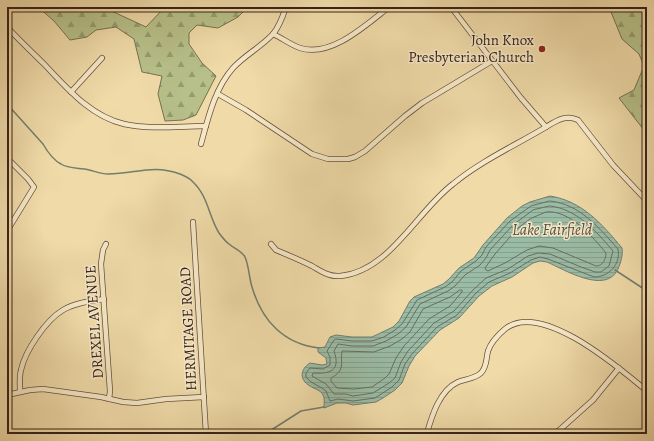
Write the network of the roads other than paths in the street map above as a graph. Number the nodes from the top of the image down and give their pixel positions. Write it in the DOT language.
graph roads {
  1 [pos="286,7"];
  2 [pos="389,7"];
  3 [pos="451,7"];
  4 [pos="7,27"];
  5 [pos="273,34"];
  6 [pos="102,58"];
  7 [pos="492,61"];
  8 [pos="71,92"];
  9 [pos="218,94"];
  10 [pos="206,126"];
  11 [pos="546,127"];
  12 [pos="201,144"];
  13 [pos="7,158"];
  14 [pos="647,201"];
  15 [pos="193,222"];
  16 [pos="7,231"];
  17 [pos="106,244"];
  18 [pos="271,244"];
  19 [pos="104,299"];
  20 [pos="619,368"];
  21 [pos="647,391"];
  22 [pos="20,392"];
  23 [pos="7,395"];
  24 [pos="204,397"];
  25 [pos="109,399"];
  26 [pos="427,432"];
  27 [pos="206,434"];
  28 [pos="406,434"];
  29 [pos="434,434"];
  30 [pos="555,434"];
  1 -- 5 [label="street"];
  2 -- 5 [label="street"];
  3 -- 7 [label="street"];
  4 -- 8 [label="street"];
  5 -- 9 [label="street"];
  6 -- 8 [label="street"];
  7 -- 9 [label="street"];
  7 -- 11 [label="street"];
  8 -- 10 [label="street"];
  9 -- 10 [label="street"];
  10 -- 12 [label="street"];
  11 -- 14 [label="street"];
  11 -- 18 [label="street"];
  13 -- 16 [label="street"];
  15 -- 24 [label="street, HERMITAGE ROAD"];
  17 -- 19 [label="street, DREXEL AVENUE"];
  19 -- 22 [label="street"];
  19 -- 25 [label="street, DREXEL AVENUE"];
  20 -- 21 [label="street"];
  20 -- 26 [label="street"];
  20 -- 30 [label="street"];
  22 -- 23 [label="street"];
  22 -- 25 [label="street"];
  24 -- 25 [label="street"];
  24 -- 27 [label="street, HERMITAGE ROAD"];
  26 -- 28 [label="street"];
  26 -- 29 [label="street"];
}
